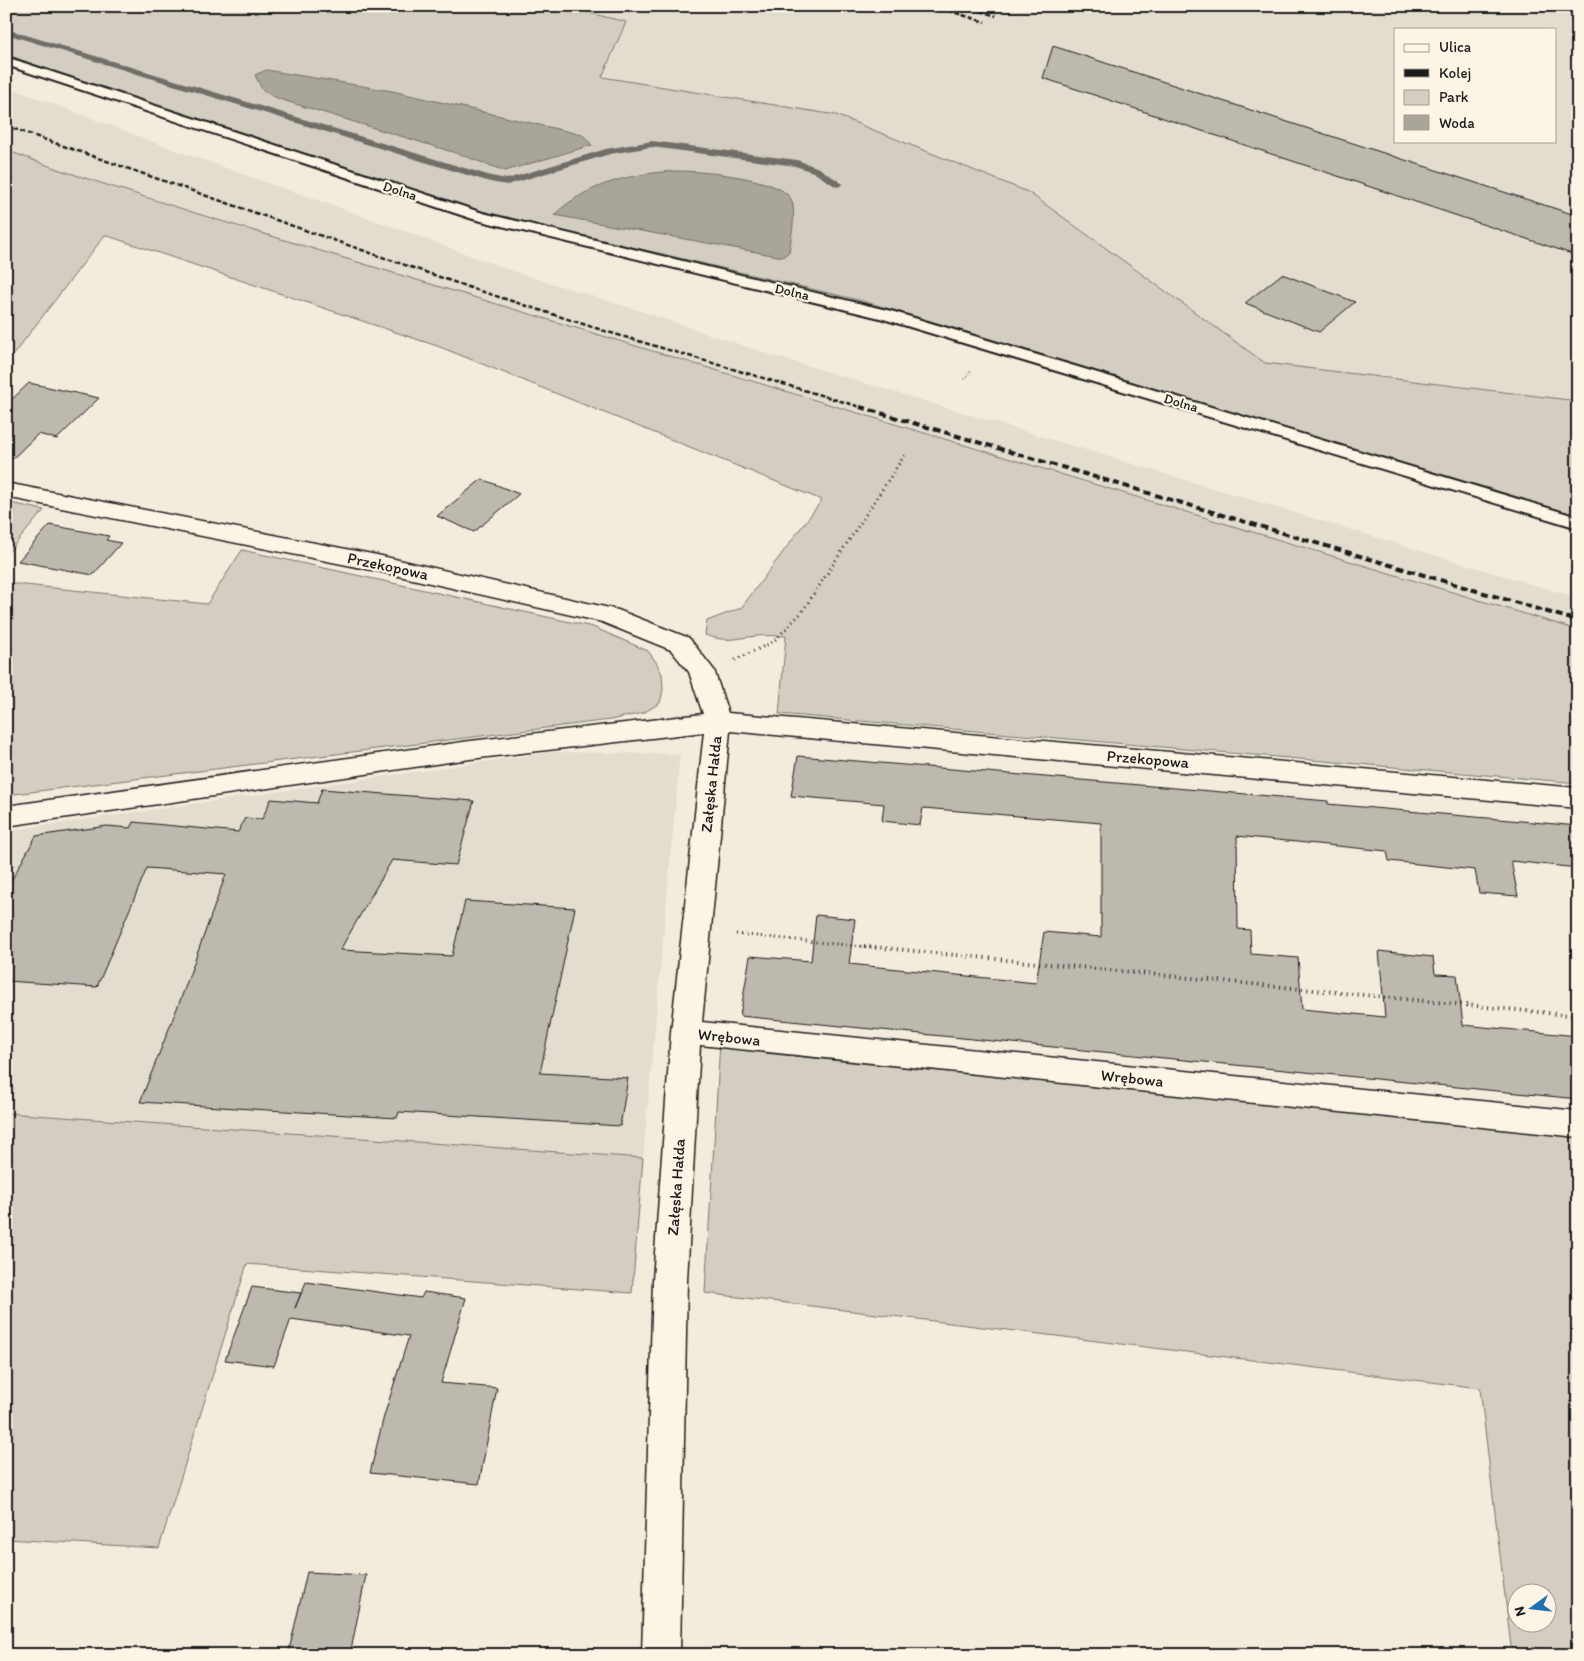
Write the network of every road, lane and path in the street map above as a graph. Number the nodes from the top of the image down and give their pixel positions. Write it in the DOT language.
graph roads {
  1 [pos="6,61"];
  2 [pos="906,453"];
  3 [pos="6,490"];
  4 [pos="1578,523"];
  5 [pos="701,670"];
  6 [pos="718,721"];
  7 [pos="1578,798"];
  8 [pos="6,816"];
  9 [pos="695,930"];
  10 [pos="1578,1016"];
  11 [pos="686,1032"];
  12 [pos="1578,1124"];
  13 [pos="661,1655"];
  1 -- 4 [label="lane, Dolna"];
  2 -- 5 [label="path"];
  3 -- 5 [label="street, Przekopowa"];
  5 -- 6 [label="street, Przekopowa"];
  6 -- 7 [label="street, Przekopowa"];
  6 -- 8 [label="street, Przekopowa"];
  6 -- 9 [label="street, Załęska Hałda"];
  9 -- 10 [label="path"];
  9 -- 11 [label="street, Załęska Hałda"];
  11 -- 12 [label="street, Wrębowa"];
  11 -- 13 [label="street, Załęska Hałda"];
}
